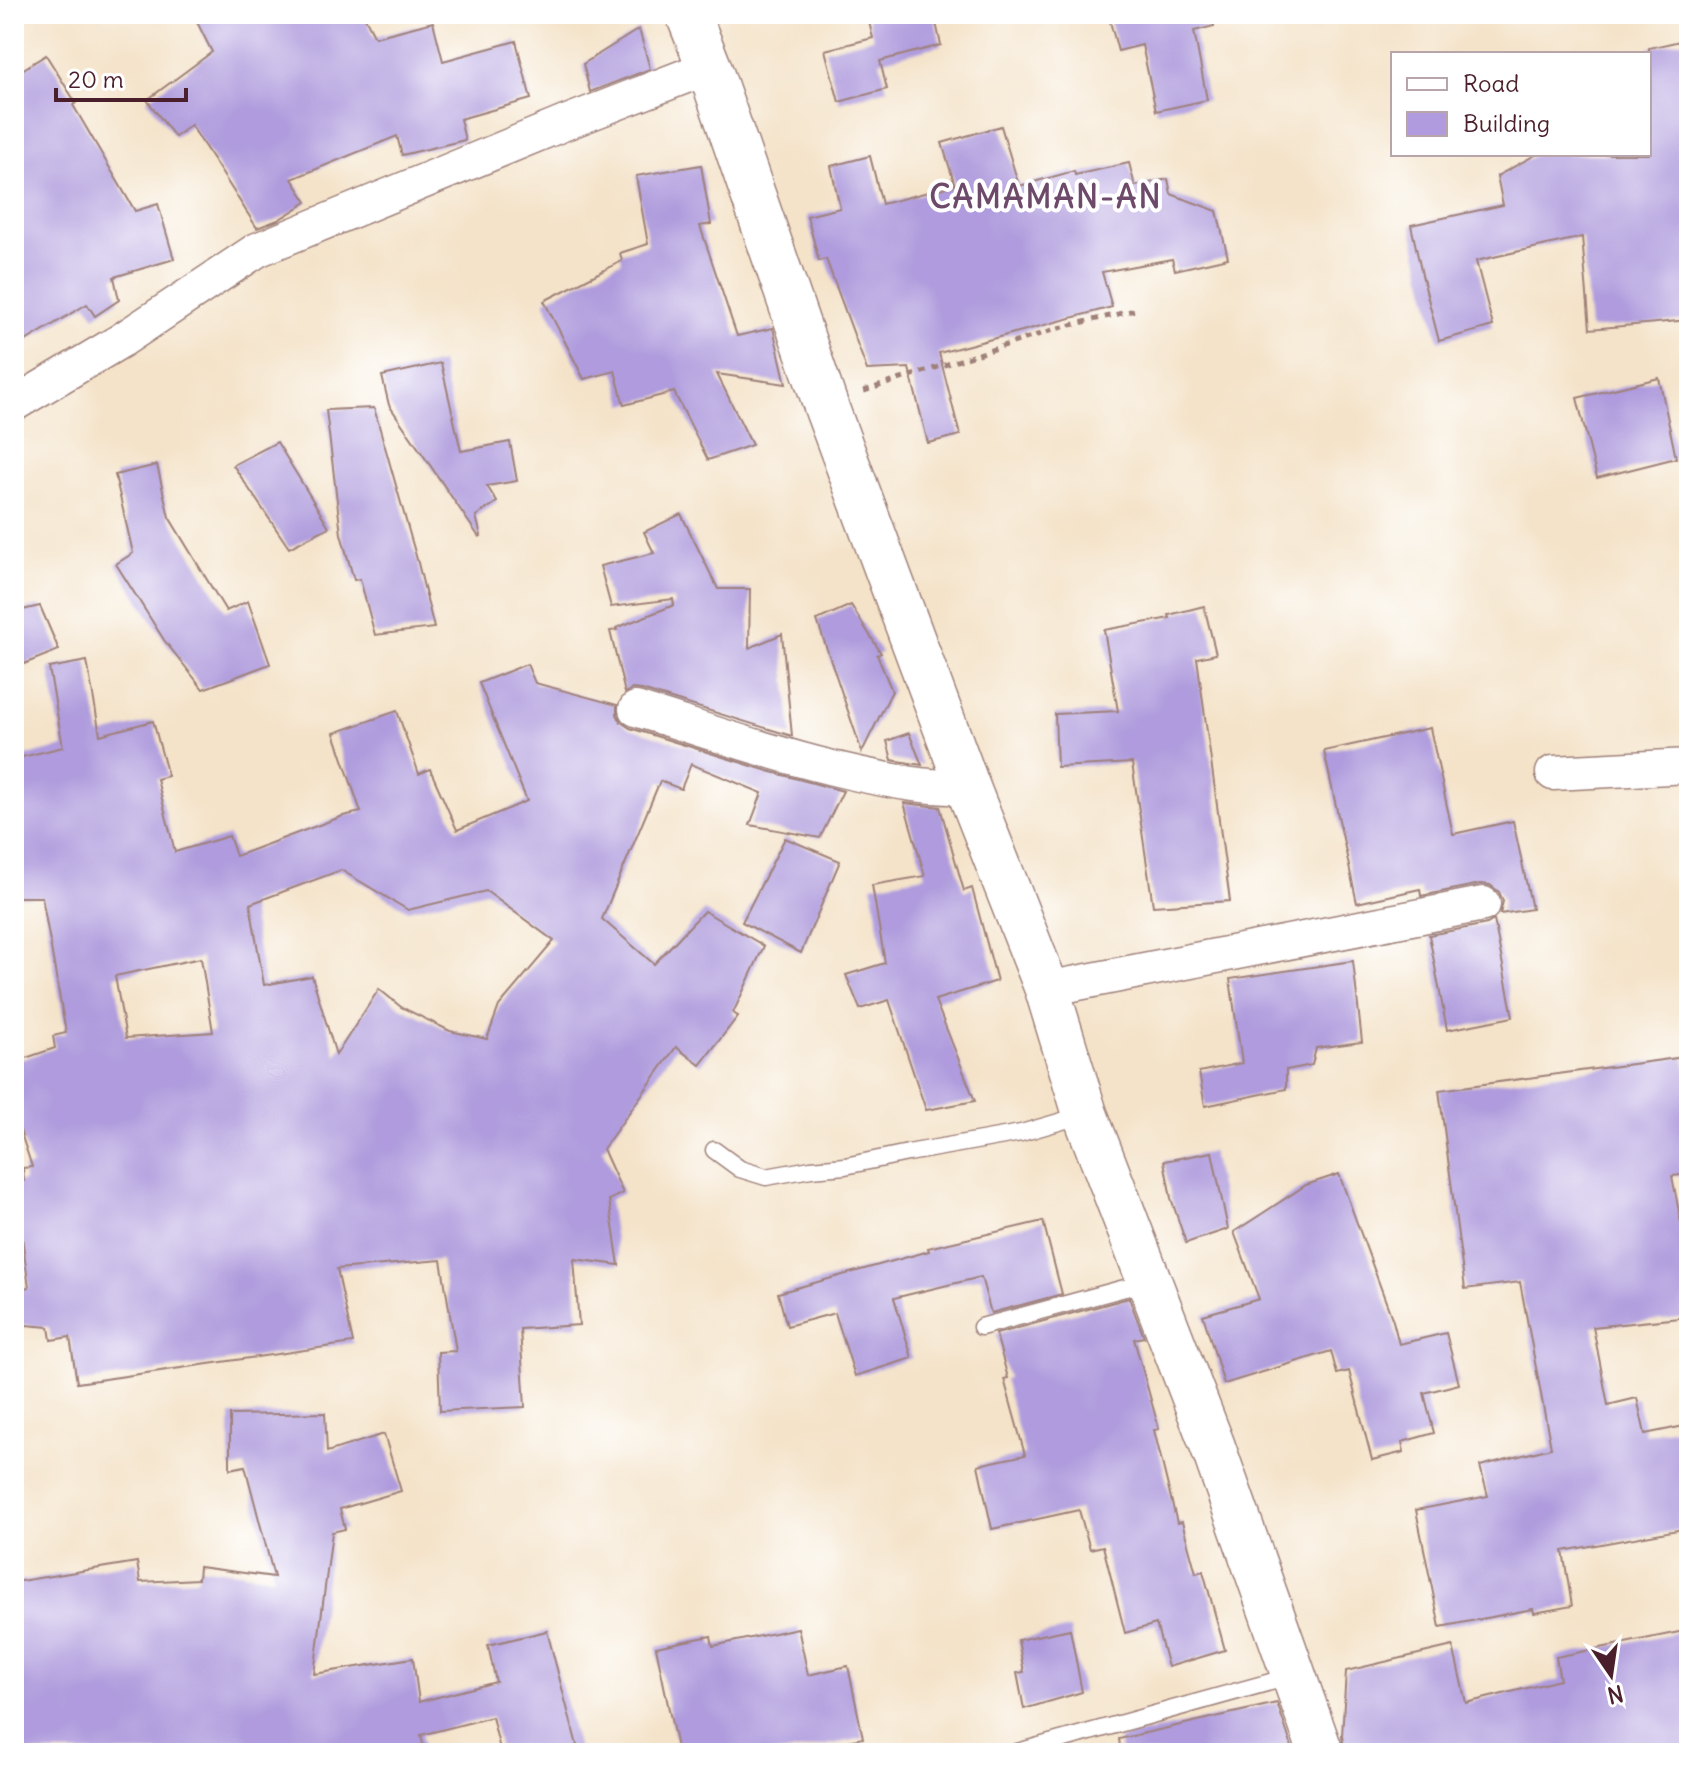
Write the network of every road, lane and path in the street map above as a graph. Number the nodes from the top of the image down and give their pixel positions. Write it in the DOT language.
graph roads {
  1 [pos="688,14"];
  2 [pos="709,67"];
  3 [pos="1139,309"];
  4 [pos="825,403"];
  5 [pos="14,404"];
  6 [pos="636,709"];
  7 [pos="1689,766"];
  8 [pos="1553,773"];
  9 [pos="968,788"];
  10 [pos="1483,904"];
  11 [pos="1047,989"];
  12 [pos="1085,1114"];
  13 [pos="714,1150"];
  14 [pos="1149,1281"];
  15 [pos="981,1327"];
  16 [pos="1294,1676"];
  17 [pos="1014,1753"];
  18 [pos="1321,1753"];
  1 -- 2 [label="main road"];
  2 -- 4 [label="main road"];
  2 -- 5 [label="street"];
  3 -- 4 [label="path"];
  4 -- 9 [label="main road"];
  6 -- 9 [label="street"];
  7 -- 8 [label="street"];
  9 -- 11 [label="main road"];
  10 -- 11 [label="street"];
  11 -- 12 [label="main road"];
  12 -- 13 [label="lane"];
  12 -- 14 [label="main road"];
  14 -- 15 [label="lane"];
  14 -- 16 [label="main road"];
  16 -- 17 [label="lane"];
  16 -- 18 [label="main road"];
}
